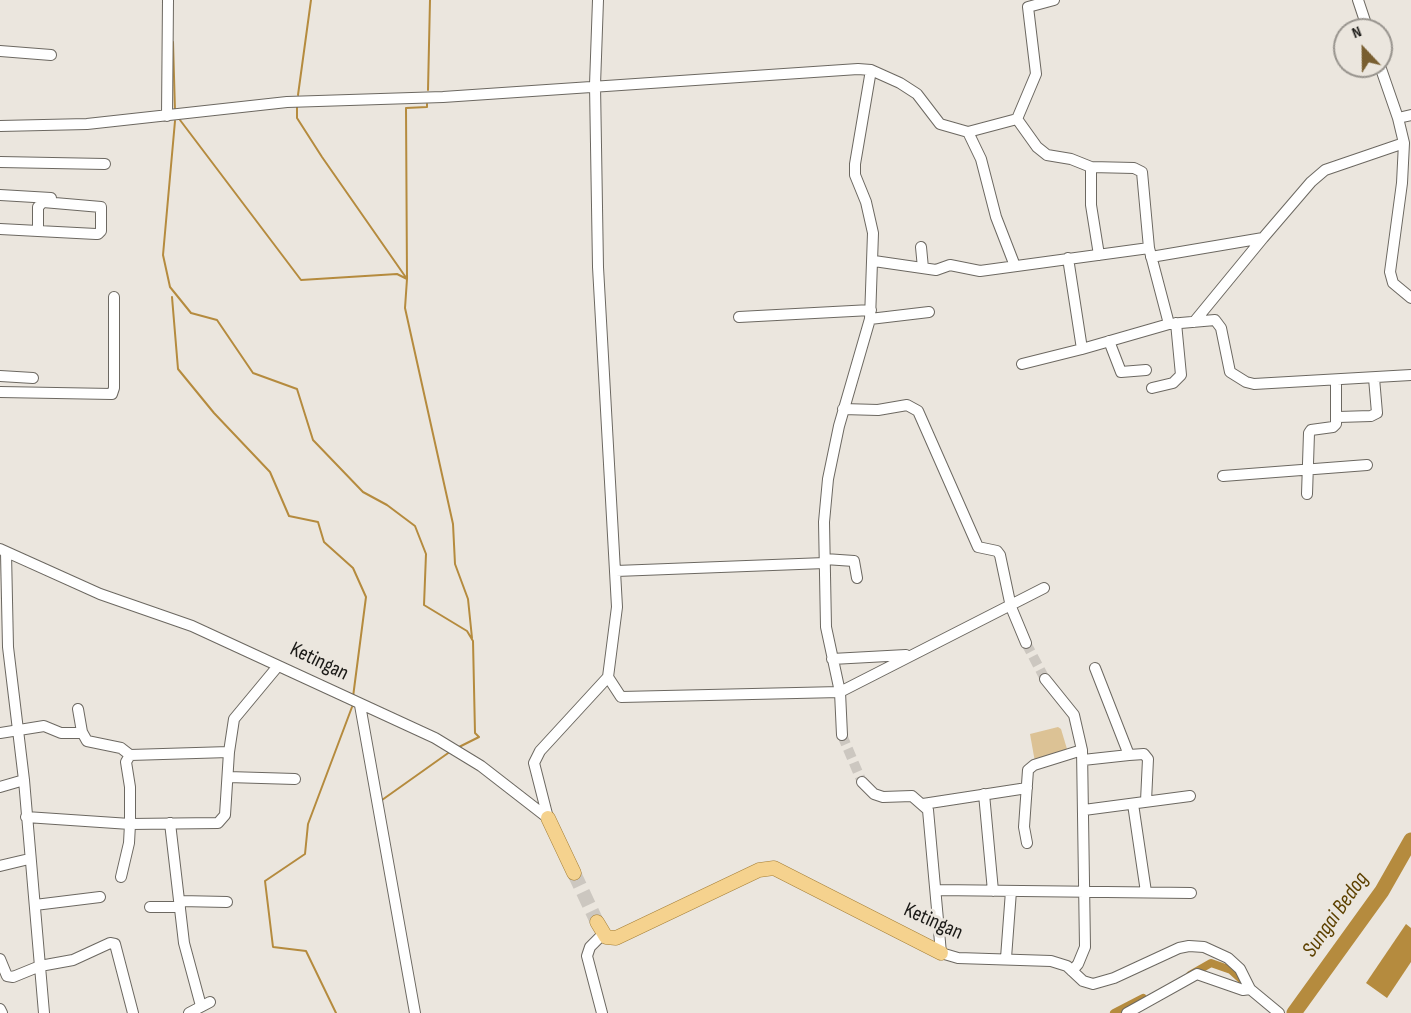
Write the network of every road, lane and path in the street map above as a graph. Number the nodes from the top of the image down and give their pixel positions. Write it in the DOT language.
graph roads {
  1 [pos="168,0"];
  2 [pos="598,0"];
  3 [pos="1054,0"];
  4 [pos="1358,0"];
  5 [pos="1027,4"];
  6 [pos="1364,18"];
  7 [pos="0,51"];
  8 [pos="51,55"];
  9 [pos="871,70"];
  10 [pos="1384,78"];
  11 [pos="595,85"];
  12 [pos="1411,115"];
  13 [pos="167,116"];
  14 [pos="1398,117"];
  15 [pos="1017,119"];
  16 [pos="0,126"];
  17 [pos="968,132"];
  18 [pos="1404,143"];
  19 [pos="0,162"];
  20 [pos="105,164"];
  21 [pos="1090,167"];
  22 [pos="0,195"];
  23 [pos="101,201"];
  24 [pos="0,229"];
  25 [pos="38,231"];
  26 [pos="1263,238"];
  27 [pos="921,247"];
  28 [pos="1150,252"];
  29 [pos="1099,255"];
  30 [pos="1068,258"];
  31 [pos="874,261"];
  32 [pos="1016,266"];
  33 [pos="923,268"];
  34 [pos="114,297"];
  35 [pos="1411,298"];
  36 [pos="929,312"];
  37 [pos="871,314"];
  38 [pos="739,317"];
  39 [pos="1194,322"];
  40 [pos="1172,324"];
  41 [pos="1109,341"];
  42 [pos="1082,349"];
  43 [pos="1022,364"];
  44 [pos="1146,370"];
  45 [pos="1411,375"];
  46 [pos="0,376"];
  47 [pos="33,378"];
  48 [pos="1374,378"];
  49 [pos="1336,380"];
  50 [pos="1152,388"];
  51 [pos="0,392"];
  52 [pos="843,409"];
  53 [pos="1338,417"];
  54 [pos="1366,465"];
  55 [pos="1307,468"];
  56 [pos="1222,476"];
  57 [pos="1307,494"];
  58 [pos="3,551"];
  59 [pos="825,561"];
  60 [pos="616,571"];
  61 [pos="857,578"];
  62 [pos="1044,588"];
  63 [pos="1011,607"];
  64 [pos="4,635"];
  65 [pos="1026,643"];
  66 [pos="909,654"];
  67 [pos="832,659"];
  68 [pos="278,666"];
  69 [pos="1095,669"];
  70 [pos="608,677"];
  71 [pos="1045,679"];
  72 [pos="840,692"];
  73 [pos="360,705"];
  74 [pos="78,709"];
  75 [pos="17,728"];
  76 [pos="0,733"];
  77 [pos="82,733"];
  78 [pos="842,735"];
  79 [pos="229,752"];
  80 [pos="130,755"];
  81 [pos="1083,755"];
  82 [pos="1130,755"];
  83 [pos="228,777"];
  84 [pos="295,779"];
  85 [pos="24,780"];
  86 [pos="862,782"];
  87 [pos="0,787"];
  88 [pos="1027,788"];
  89 [pos="984,794"];
  90 [pos="1190,796"];
  91 [pos="1146,801"];
  92 [pos="923,804"];
  93 [pos="1133,804"];
  94 [pos="1084,810"];
  95 [pos="26,817"];
  96 [pos="548,818"];
  97 [pos="170,823"];
  98 [pos="130,824"];
  99 [pos="1027,843"];
  100 [pos="29,859"];
  101 [pos="0,866"];
  102 [pos="574,873"];
  103 [pos="121,877"];
  104 [pos="937,891"];
  105 [pos="993,891"];
  106 [pos="1011,891"];
  107 [pos="1084,891"];
  108 [pos="1146,892"];
  109 [pos="1191,893"];
  110 [pos="100,897"];
  111 [pos="226,902"];
  112 [pos="35,904"];
  113 [pos="180,904"];
  114 [pos="150,907"];
  115 [pos="600,928"];
  116 [pos="941,952"];
  117 [pos="1006,958"];
  118 [pos="0,959"];
  119 [pos="40,966"];
  120 [pos="1072,971"];
  121 [pos="1252,991"];
  122 [pos="44,1013"];
  123 [pos="133,1013"];
  124 [pos="189,1013"];
  125 [pos="415,1013"];
  126 [pos="602,1013"];
  127 [pos="1127,1013"];
  128 [pos="1279,1013"];
  1 -- 13 [label="street"];
  2 -- 11 [label="street"];
  3 -- 5 [label="street"];
  4 -- 6 [label="street"];
  5 -- 15 [label="street"];
  7 -- 8 [label="street"];
  9 -- 11 [label="street"];
  9 -- 17 [label="street"];
  9 -- 31 [label="street"];
  10 -- 14 [label="street"];
  11 -- 13 [label="street"];
  11 -- 60 [label="street"];
  12 -- 14 [label="street"];
  13 -- 16 [label="street"];
  14 -- 18 [label="street"];
  15 -- 17 [label="street"];
  15 -- 21 [label="street"];
  17 -- 32 [label="street"];
  18 -- 26 [label="street"];
  18 -- 35 [label="street"];
  19 -- 20 [label="street"];
  21 -- 28 [label="street"];
  21 -- 29 [label="street"];
  22 -- 23 [label="street"];
  24 -- 25 [label="street"];
  25 -- 25 [label="street"];
  26 -- 28 [label="street"];
  26 -- 39 [label="street"];
  27 -- 33 [label="street"];
  28 -- 29 [label="street"];
  28 -- 40 [label="street"];
  29 -- 30 [label="street"];
  30 -- 32 [label="street"];
  30 -- 42 [label="street"];
  31 -- 33 [label="street"];
  31 -- 37 [label="street"];
  32 -- 33 [label="street"];
  34 -- 51 [label="street"];
  36 -- 37 [label="street"];
  37 -- 38 [label="street"];
  37 -- 52 [label="street"];
  39 -- 40 [label="street"];
  39 -- 49 [label="street"];
  40 -- 41 [label="street"];
  40 -- 50 [label="street"];
  41 -- 42 [label="street"];
  41 -- 44 [label="street"];
  42 -- 43 [label="street"];
  45 -- 48 [label="street"];
  46 -- 47 [label="street"];
  48 -- 49 [label="street"];
  48 -- 53 [label="street"];
  49 -- 53 [label="street"];
  52 -- 59 [label="street"];
  52 -- 63 [label="street"];
  53 -- 55 [label="street"];
  54 -- 55 [label="street"];
  55 -- 56 [label="street"];
  55 -- 57 [label="street"];
  58 -- 64 [label="street"];
  58 -- 68 [label="street, Ketingan"];
  59 -- 60 [label="street"];
  59 -- 61 [label="street"];
  59 -- 67 [label="street"];
  60 -- 70 [label="street"];
  62 -- 63 [label="street"];
  63 -- 65 [label="street"];
  63 -- 66 [label="street"];
  64 -- 75 [label="street"];
  66 -- 67 [label="street"];
  66 -- 72 [label="street"];
  67 -- 72 [label="street"];
  68 -- 73 [label="street, Ketingan"];
  68 -- 79 [label="street"];
  69 -- 82 [label="street"];
  70 -- 72 [label="street"];
  70 -- 96 [label="street"];
  71 -- 81 [label="street"];
  72 -- 78 [label="street"];
  73 -- 96 [label="street, Ketingan"];
  73 -- 125 [label="street"];
  74 -- 77 [label="street"];
  75 -- 76 [label="street"];
  75 -- 77 [label="street"];
  75 -- 85 [label="street"];
  77 -- 80 [label="street"];
  79 -- 80 [label="street"];
  79 -- 83 [label="street"];
  80 -- 98 [label="street"];
  81 -- 82 [label="street"];
  81 -- 88 [label="street"];
  81 -- 94 [label="street"];
  82 -- 91 [label="street"];
  83 -- 84 [label="street"];
  83 -- 97 [label="street"];
  85 -- 87 [label="street"];
  85 -- 95 [label="street"];
  86 -- 92 [label="street"];
  88 -- 89 [label="street"];
  88 -- 99 [label="street"];
  89 -- 92 [label="street"];
  89 -- 105 [label="street"];
  90 -- 91 [label="street"];
  91 -- 93 [label="street"];
  92 -- 104 [label="street"];
  93 -- 94 [label="street"];
  93 -- 108 [label="street"];
  94 -- 107 [label="street"];
  95 -- 98 [label="street"];
  95 -- 100 [label="street"];
  96 -- 102 [label="main road, Ketingan"];
  97 -- 98 [label="street"];
  97 -- 113 [label="street"];
  98 -- 103 [label="street"];
  100 -- 101 [label="street"];
  100 -- 112 [label="street"];
  104 -- 105 [label="street"];
  104 -- 116 [label="street"];
  105 -- 106 [label="street"];
  106 -- 107 [label="street"];
  106 -- 117 [label="street"];
  107 -- 108 [label="street"];
  107 -- 120 [label="street"];
  108 -- 109 [label="street"];
  110 -- 112 [label="street"];
  111 -- 113 [label="street"];
  112 -- 119 [label="street"];
  113 -- 114 [label="street"];
  113 -- 124 [label="street"];
  115 -- 116 [label="main road, Ketingan"];
  115 -- 126 [label="street"];
  116 -- 117 [label="street, Ketingan"];
  117 -- 120 [label="street, Ketingan"];
  118 -- 119 [label="street"];
  119 -- 122 [label="street"];
  119 -- 123 [label="street"];
  120 -- 121 [label="street, Ketingan"];
  121 -- 127 [label="street"];
  121 -- 128 [label="street"];
}
